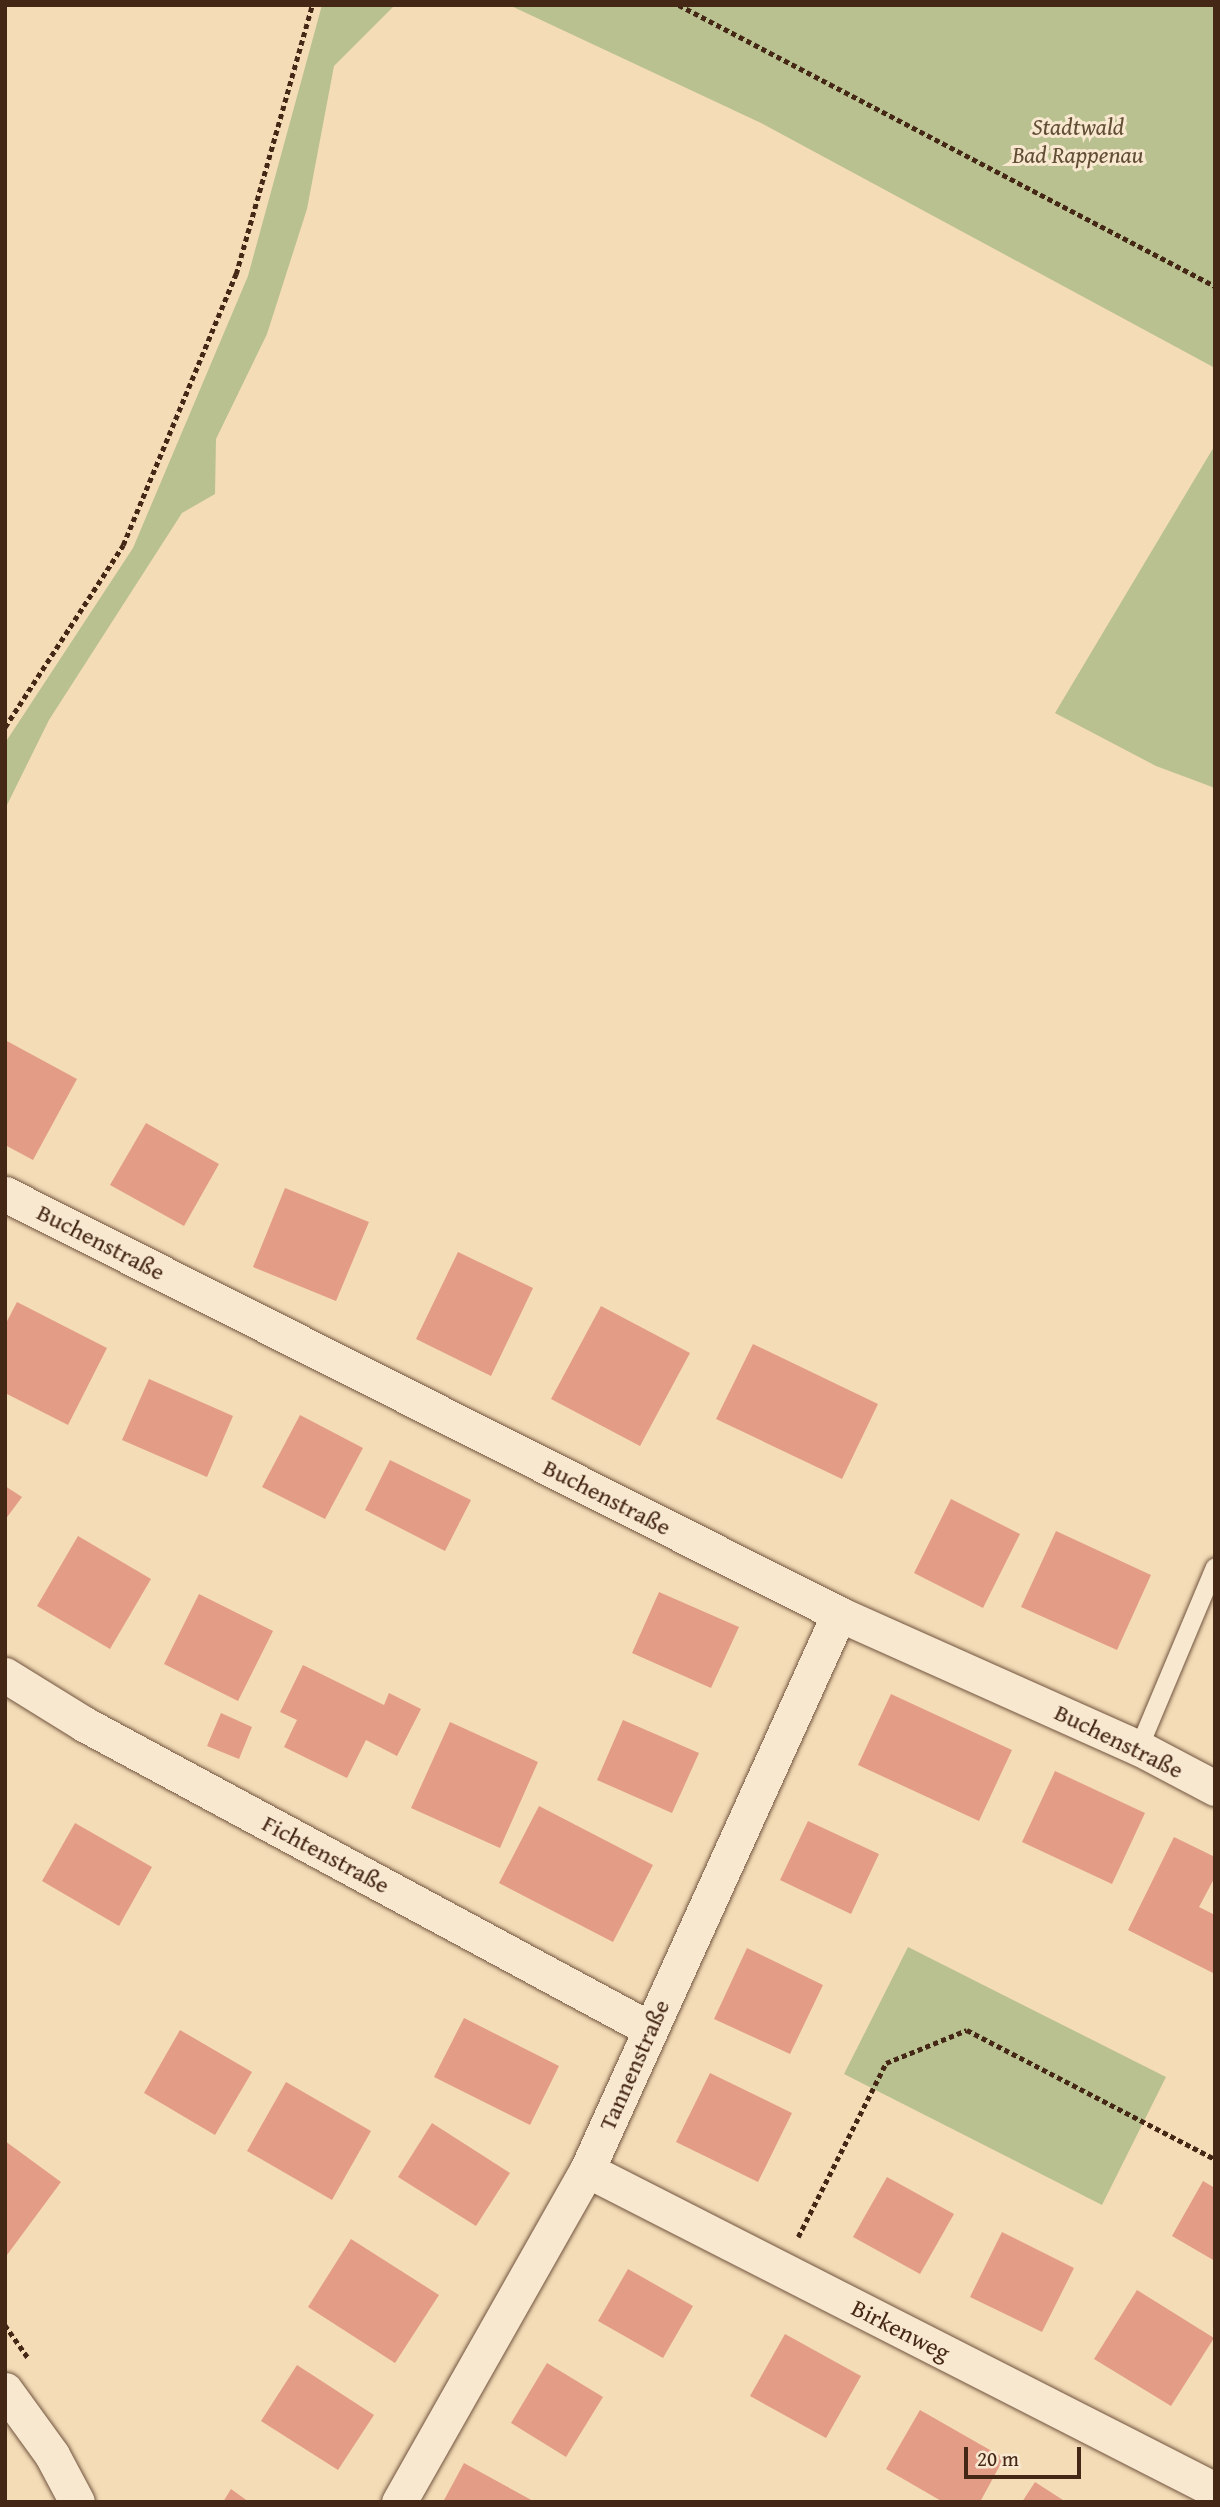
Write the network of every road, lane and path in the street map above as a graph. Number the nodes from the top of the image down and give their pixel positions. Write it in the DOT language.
graph roads {
  1 [pos="312,5"];
  2 [pos="679,5"];
  3 [pos="1215,286"];
  4 [pos="5,727"];
  5 [pos="5,1194"];
  6 [pos="1215,1567"];
  7 [pos="839,1614"];
  8 [pos="5,1675"];
  9 [pos="1139,1748"];
  10 [pos="1215,1788"];
  11 [pos="650,2029"];
  12 [pos="1215,2158"];
  13 [pos="587,2170"];
  14 [pos="781,2270"];
  15 [pos="5,2390"];
  16 [pos="1215,2490"];
  17 [pos="77,2502"];
  18 [pos="399,2502"];
  1 -- 4 [label="path"];
  2 -- 3 [label="path"];
  5 -- 7 [label="street, Buchenstraße"];
  6 -- 9 [label="lane"];
  7 -- 9 [label="street, Buchenstraße"];
  7 -- 11 [label="street, Tannenstraße"];
  8 -- 11 [label="street, Fichtenstraße"];
  9 -- 10 [label="street, Buchenstraße"];
  11 -- 13 [label="street, Tannenstraße"];
  12 -- 14 [label="path"];
  13 -- 14 [label="street, Birkenweg"];
  13 -- 18 [label="street, Tannenstraße"];
  14 -- 16 [label="street, Birkenweg"];
  15 -- 17 [label="street"];
}
